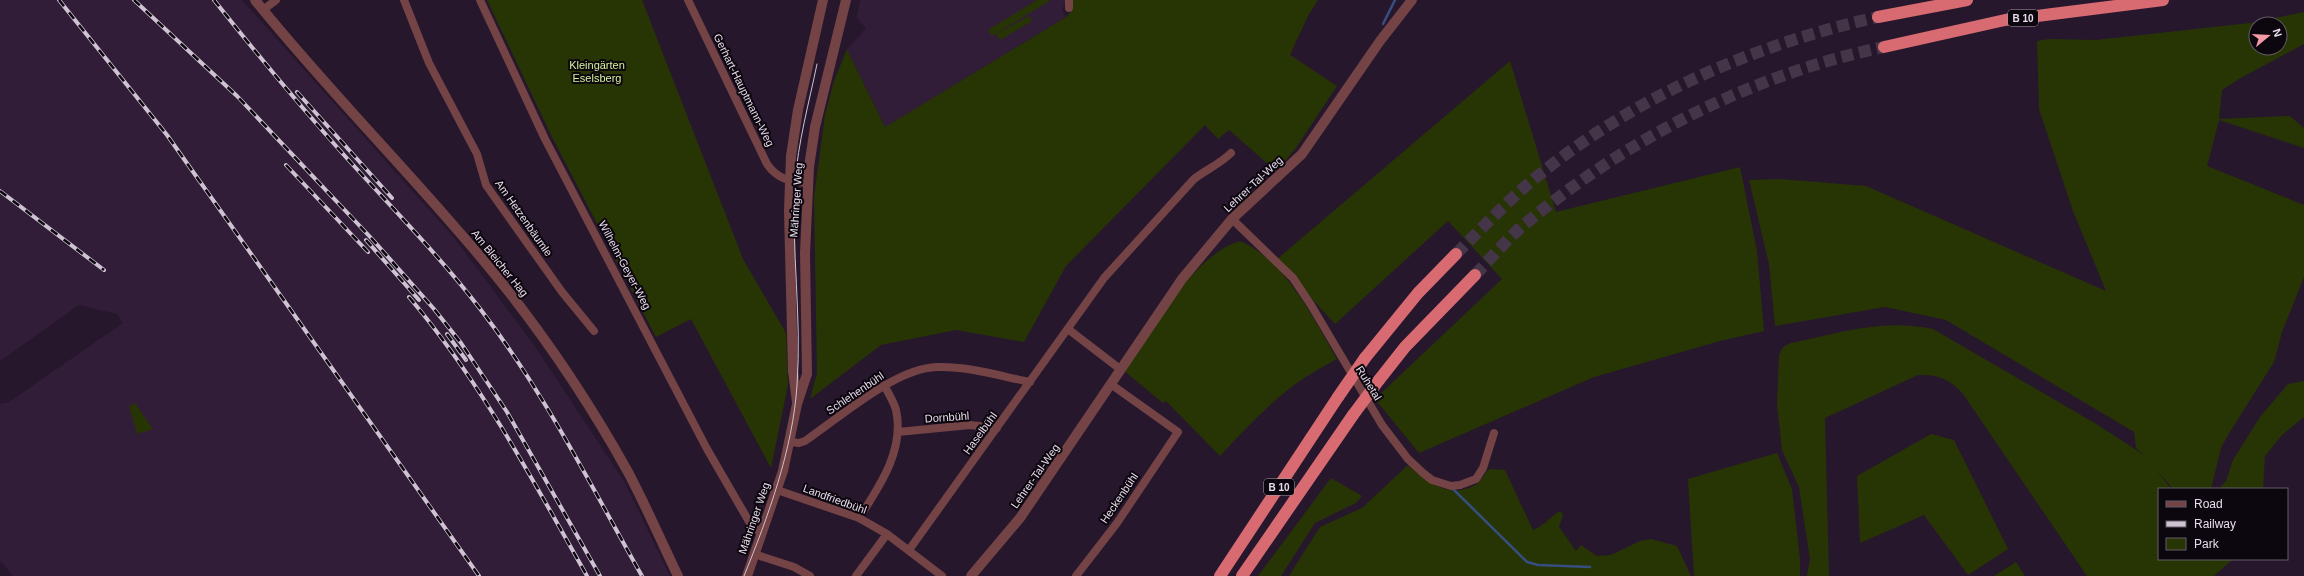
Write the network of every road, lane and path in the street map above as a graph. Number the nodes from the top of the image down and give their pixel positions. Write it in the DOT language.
graph roads {
  1 [pos="255,0"];
  2 [pos="276,0"];
  3 [pos="404,0"];
  4 [pos="480,0"];
  5 [pos="688,0"];
  6 [pos="824,0"];
  7 [pos="846,0"];
  8 [pos="1412,0"];
  9 [pos="1967,0"];
  10 [pos="2163,0"];
  11 [pos="263,10"];
  12 [pos="1878,17"];
  13 [pos="1884,47"];
  14 [pos="1231,153"];
  15 [pos="789,181"];
  16 [pos="808,183"];
  17 [pos="1232,220"];
  18 [pos="1456,254"];
  19 [pos="1475,274"];
  20 [pos="1068,329"];
  21 [pos="594,331"];
  22 [pos="1120,369"];
  23 [pos="1030,382"];
  24 [pos="884,385"];
  25 [pos="1112,385"];
  26 [pos="797,404"];
  27 [pos="997,428"];
  28 [pos="898,432"];
  29 [pos="1494,434"];
  30 [pos="791,442"];
  31 [pos="777,490"];
  32 [pos="859,518"];
  33 [pos="762,533"];
  34 [pos="888,534"];
  35 [pos="909,550"];
  36 [pos="754,554"];
  37 [pos="747,574"];
  38 [pos="678,576"];
  39 [pos="810,576"];
  40 [pos="856,576"];
  41 [pos="942,576"];
  42 [pos="971,576"];
  43 [pos="1076,576"];
  44 [pos="1220,576"];
  45 [pos="1242,576"];
  1 -- 11 [label="street, Am Bleicher Hag"];
  2 -- 11 [label="street"];
  3 -- 21 [label="street, Am Hetzenbäumle"];
  4 -- 33 [label="street, Wilhelm-Geyer-Weg"];
  5 -- 15 [label="street, Gerhart-Hauptmann-Weg"];
  6 -- 15 [label="street, Mähringer Weg"];
  7 -- 16 [label="street, Mähringer Weg"];
  8 -- 17 [label="street, Lehrer-Tal-Weg"];
  9 -- 12 [label="highway"];
  10 -- 13 [label="highway, B 10"];
  11 -- 38 [label="street, Am Bleicher Hag"];
  14 -- 20 [label="street, Haselbühl"];
  15 -- 16 [label="street"];
  15 -- 26 [label="street, Mähringer Weg"];
  16 -- 26 [label="street, Mähringer Weg"];
  17 -- 22 [label="street, Lehrer-Tal-Weg"];
  17 -- 29 [label="street, Ruhetal"];
  18 -- 44 [label="highway, B 10, bridge"];
  19 -- 45 [label="highway, B 10, bridge"];
  20 -- 22 [label="street"];
  20 -- 23 [label="street, Haselbühl"];
  22 -- 25 [label="street, Lehrer-Tal-Weg"];
  23 -- 24 [label="street, Schlehenbühl"];
  23 -- 27 [label="street, Haselbühl"];
  24 -- 28 [label="street"];
  24 -- 30 [label="street, Schlehenbühl"];
  25 -- 42 [label="street, Lehrer-Tal-Weg"];
  25 -- 43 [label="street, Heckenbühl"];
  26 -- 30 [label="street, Mähringer Weg"];
  27 -- 28 [label="street, Dornbühl"];
  27 -- 35 [label="street, Haselbühl"];
  28 -- 32 [label="street"];
  30 -- 31 [label="street, Mähringer Weg"];
  31 -- 32 [label="street, Landfriedbühl"];
  31 -- 33 [label="street, Mähringer Weg"];
  32 -- 34 [label="street, Landfriedbühl"];
  33 -- 36 [label="street, Mähringer Weg"];
  34 -- 35 [label="street, Landfriedbühl"];
  34 -- 40 [label="street"];
  35 -- 41 [label="street, Landfriedbühl"];
  36 -- 37 [label="street, Mähringer Weg"];
  36 -- 39 [label="street"];
}
